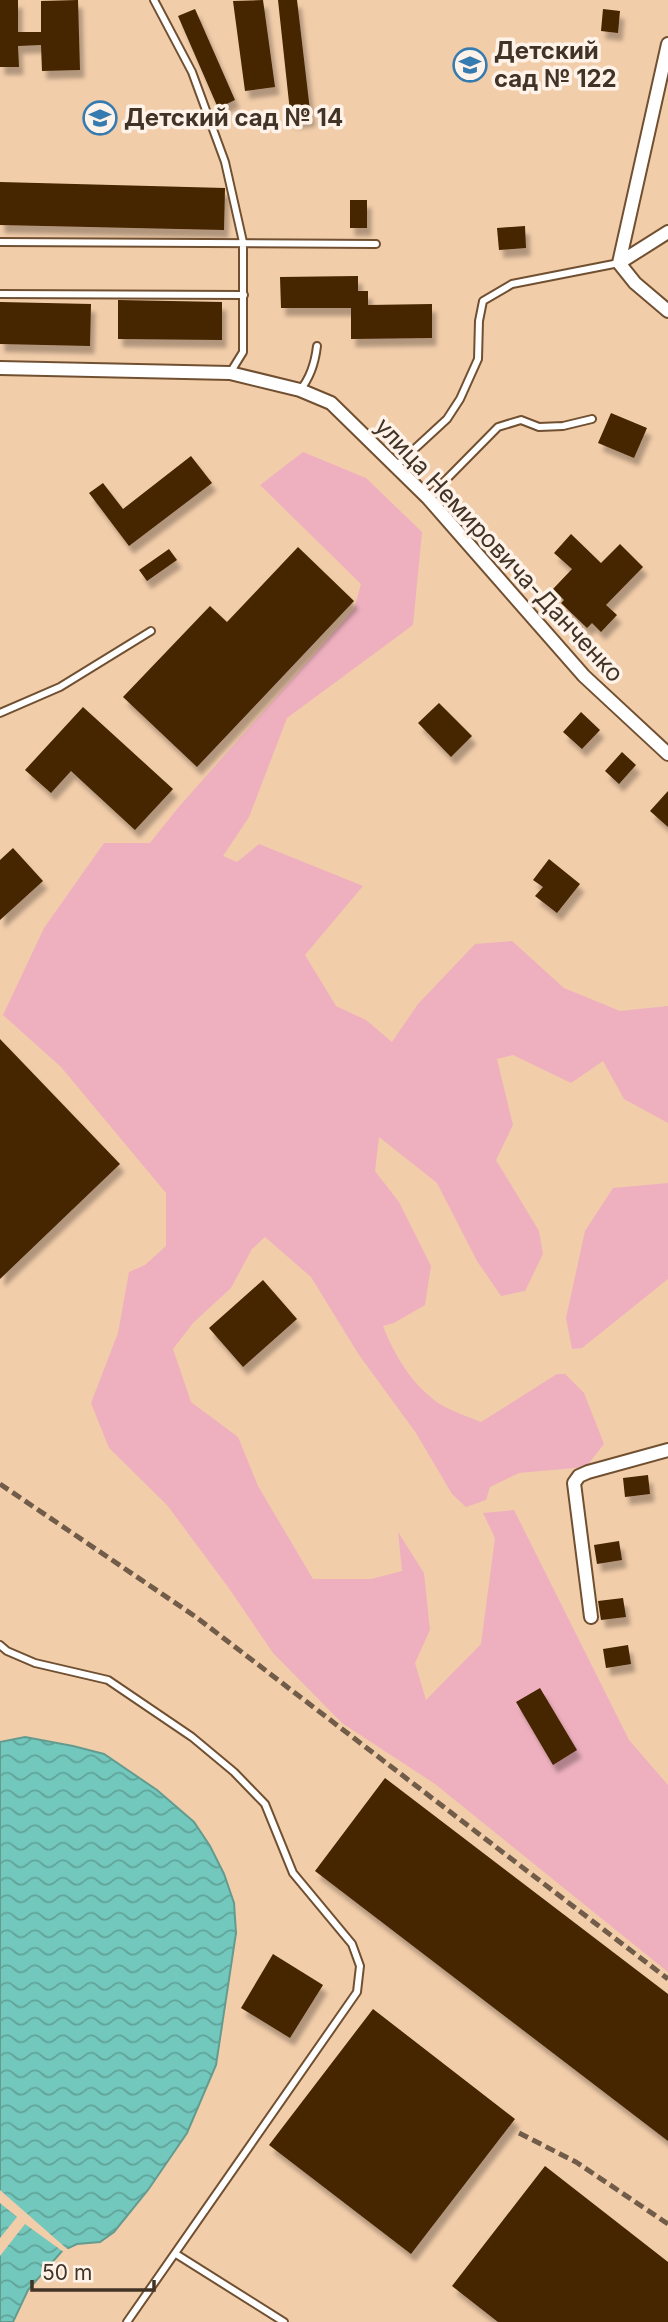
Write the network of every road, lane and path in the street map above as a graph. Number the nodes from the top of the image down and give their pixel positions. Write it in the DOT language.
graph roads {
  1 [pos="154,0"];
  2 [pos="668,44"];
  3 [pos="668,232"];
  4 [pos="243,242"];
  5 [pos="0,243"];
  6 [pos="376,244"];
  7 [pos="619,263"];
  8 [pos="0,294"];
  9 [pos="244,295"];
  10 [pos="668,311"];
  11 [pos="317,346"];
  12 [pos="0,368"];
  13 [pos="230,373"];
  14 [pos="300,390"];
  15 [pos="592,419"];
  16 [pos="396,466"];
  17 [pos="428,498"];
  18 [pos="151,631"];
  19 [pos="0,713"];
  20 [pos="668,754"];
  21 [pos="668,1450"];
  22 [pos="592,1617"];
  23 [pos="0,1645"];
  24 [pos="176,2254"];
  25 [pos="127,2322"];
  26 [pos="284,2322"];
  1 -- 4 [label="lane"];
  2 -- 7 [label="street"];
  3 -- 7 [label="street"];
  4 -- 5 [label="lane"];
  4 -- 6 [label="lane"];
  4 -- 9 [label="lane"];
  7 -- 10 [label="street"];
  7 -- 16 [label="lane"];
  8 -- 9 [label="lane"];
  9 -- 13 [label="lane"];
  11 -- 14 [label="lane"];
  12 -- 13 [label="street, улица Немировича-Данченко"];
  13 -- 14 [label="street, улица Немировича-Данченко"];
  14 -- 16 [label="street, улица Немировича-Данченко"];
  15 -- 17 [label="lane"];
  16 -- 17 [label="street, улица Немировича-Данченко"];
  17 -- 20 [label="street, улица Немировича-Данченко"];
  18 -- 19 [label="lane"];
  21 -- 22 [label="street"];
  23 -- 24 [label="lane"];
  24 -- 25 [label="lane"];
  24 -- 26 [label="lane"];
}
